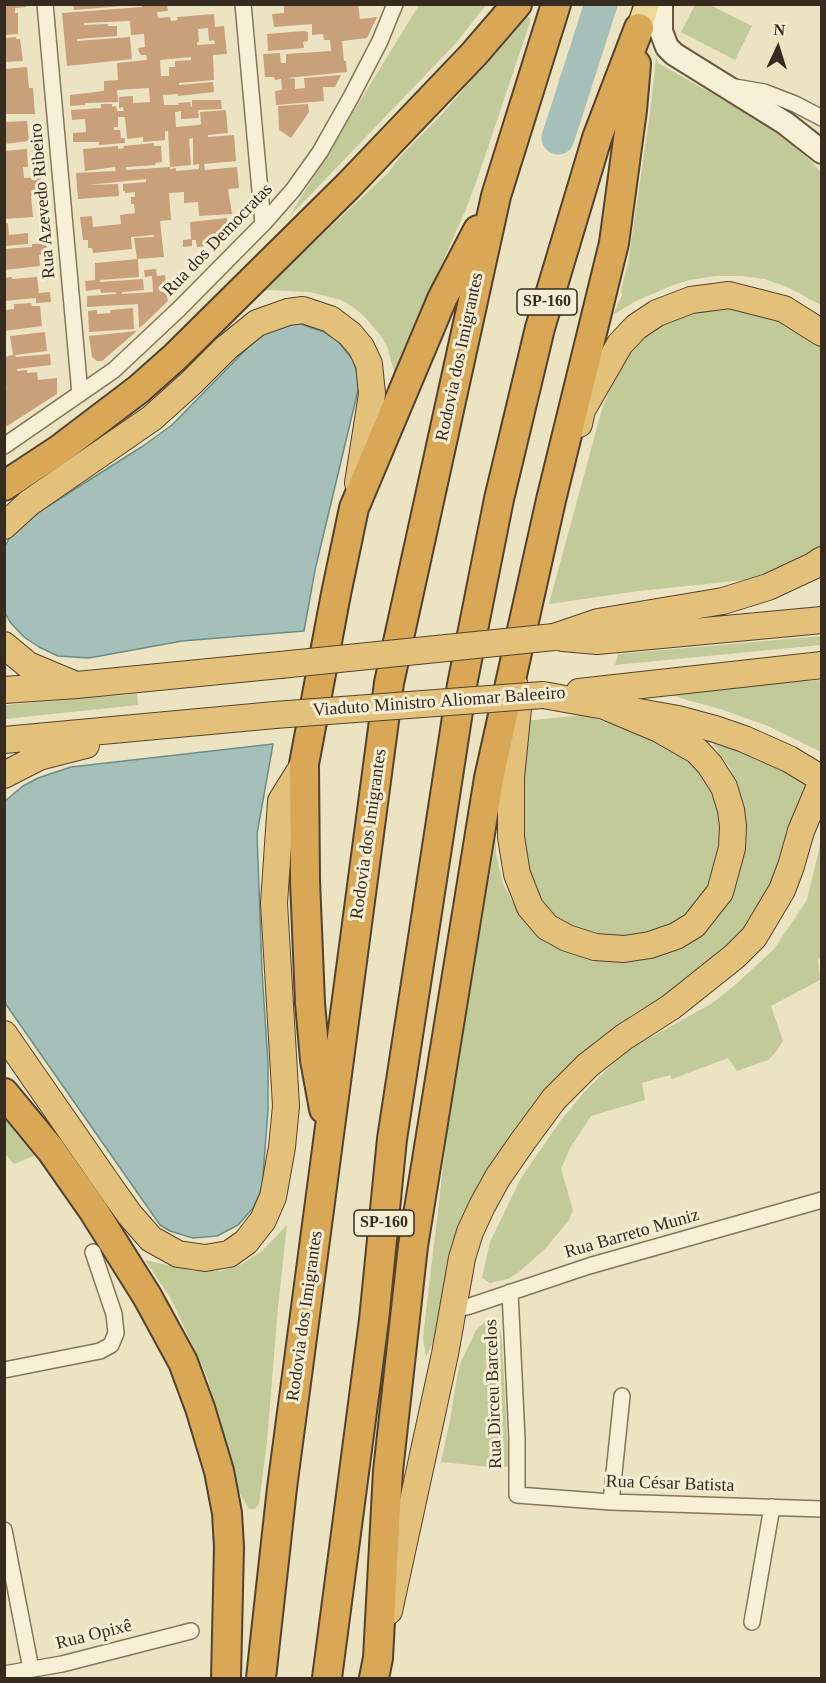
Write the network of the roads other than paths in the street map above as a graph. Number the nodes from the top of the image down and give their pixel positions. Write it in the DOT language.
graph roads {
  1 [pos="45,4"];
  2 [pos="243,4"];
  3 [pos="395,4"];
  4 [pos="516,4"];
  5 [pos="556,4"];
  6 [pos="661,4"];
  7 [pos="643,16"];
  8 [pos="725,85"];
  9 [pos="822,118"];
  10 [pos="822,152"];
  11 [pos="495,196"];
  12 [pos="263,225"];
  13 [pos="822,333"];
  14 [pos="80,394"];
  15 [pos="4,446"];
  16 [pos="4,486"];
  17 [pos="551,500"];
  18 [pos="354,508"];
  19 [pos="4,526"];
  20 [pos="822,560"];
  21 [pos="822,620"];
  22 [pos="597,632"];
  23 [pos="4,645"];
  24 [pos="822,665"];
  25 [pos="513,671"];
  26 [pos="76,685"];
  27 [pos="4,690"];
  28 [pos="597,700"];
  29 [pos="171,724"];
  30 [pos="4,740"];
  31 [pos="304,764"];
  32 [pos="4,775"];
  33 [pos="822,780"];
  34 [pos="4,1034"];
  35 [pos="4,1093"];
  36 [pos="329,1131"];
  37 [pos="822,1200"];
  38 [pos="93,1252"];
  39 [pos="510,1292"];
  40 [pos="454,1310"];
  41 [pos="4,1370"];
  42 [pos="622,1396"];
  43 [pos="517,1495"];
  44 [pos="611,1502"];
  45 [pos="772,1507"];
  46 [pos="822,1509"];
  47 [pos="4,1530"];
  48 [pos="753,1622"];
  49 [pos="191,1631"];
  50 [pos="376,1668"];
  51 [pos="31,1669"];
  52 [pos="63,1671"];
  53 [pos="4,1674"];
  54 [pos="226,1678"];
  55 [pos="261,1678"];
  56 [pos="327,1678"];
  1 -- 14 [label="street, Rua Azevedo Ribeiro"];
  2 -- 12 [label="street"];
  3 -- 12 [label="street, Rua dos Democratas"];
  4 -- 16 [label="highway"];
  5 -- 11 [label="highway, Rodovia dos Imigrantes"];
  6 -- 8 [label="main road"];
  7 -- 17 [label="highway"];
  7 -- 56 [label="highway, SP-160"];
  8 -- 9 [label="street"];
  8 -- 10 [label="main road"];
  11 -- 18 [label="highway"];
  11 -- 36 [label="highway, Rodovia dos Imigrantes"];
  12 -- 14 [label="street, Rua dos Democratas"];
  13 -- 17 [label="highway"];
  14 -- 15 [label="street, Rua dos Democratas"];
  17 -- 25 [label="highway"];
  18 -- 19 [label="highway"];
  18 -- 31 [label="highway"];
  20 -- 22 [label="highway"];
  21 -- 22 [label="highway"];
  22 -- 26 [label="highway, bridge"];
  23 -- 26 [label="highway"];
  24 -- 28 [label="highway"];
  25 -- 28 [label="highway"];
  25 -- 50 [label="highway"];
  26 -- 27 [label="highway"];
  28 -- 29 [label="highway, Viaduto Ministro Aliomar Baleeiro, bridge"];
  28 -- 33 [label="highway"];
  29 -- 30 [label="highway"];
  29 -- 32 [label="highway"];
  31 -- 34 [label="highway"];
  31 -- 36 [label="highway"];
  33 -- 40 [label="highway"];
  35 -- 54 [label="highway"];
  36 -- 55 [label="highway, Rodovia dos Imigrantes"];
  37 -- 39 [label="street, Rua Barreto Muniz"];
  38 -- 41 [label="street"];
  39 -- 40 [label="street, Rua Barreto Muniz"];
  39 -- 43 [label="street, Rua Dirceu Barcelos"];
  40 -- 50 [label="highway"];
  42 -- 44 [label="street"];
  43 -- 44 [label="street, Rua César Batista"];
  44 -- 45 [label="street, Rua César Batista"];
  45 -- 46 [label="street, Rua César Batista"];
  45 -- 48 [label="street"];
  47 -- 51 [label="street"];
  49 -- 52 [label="street, Rua Opixê"];
  51 -- 52 [label="street, Rua Opixê"];
  51 -- 53 [label="street, Rua Opixê"];
}
